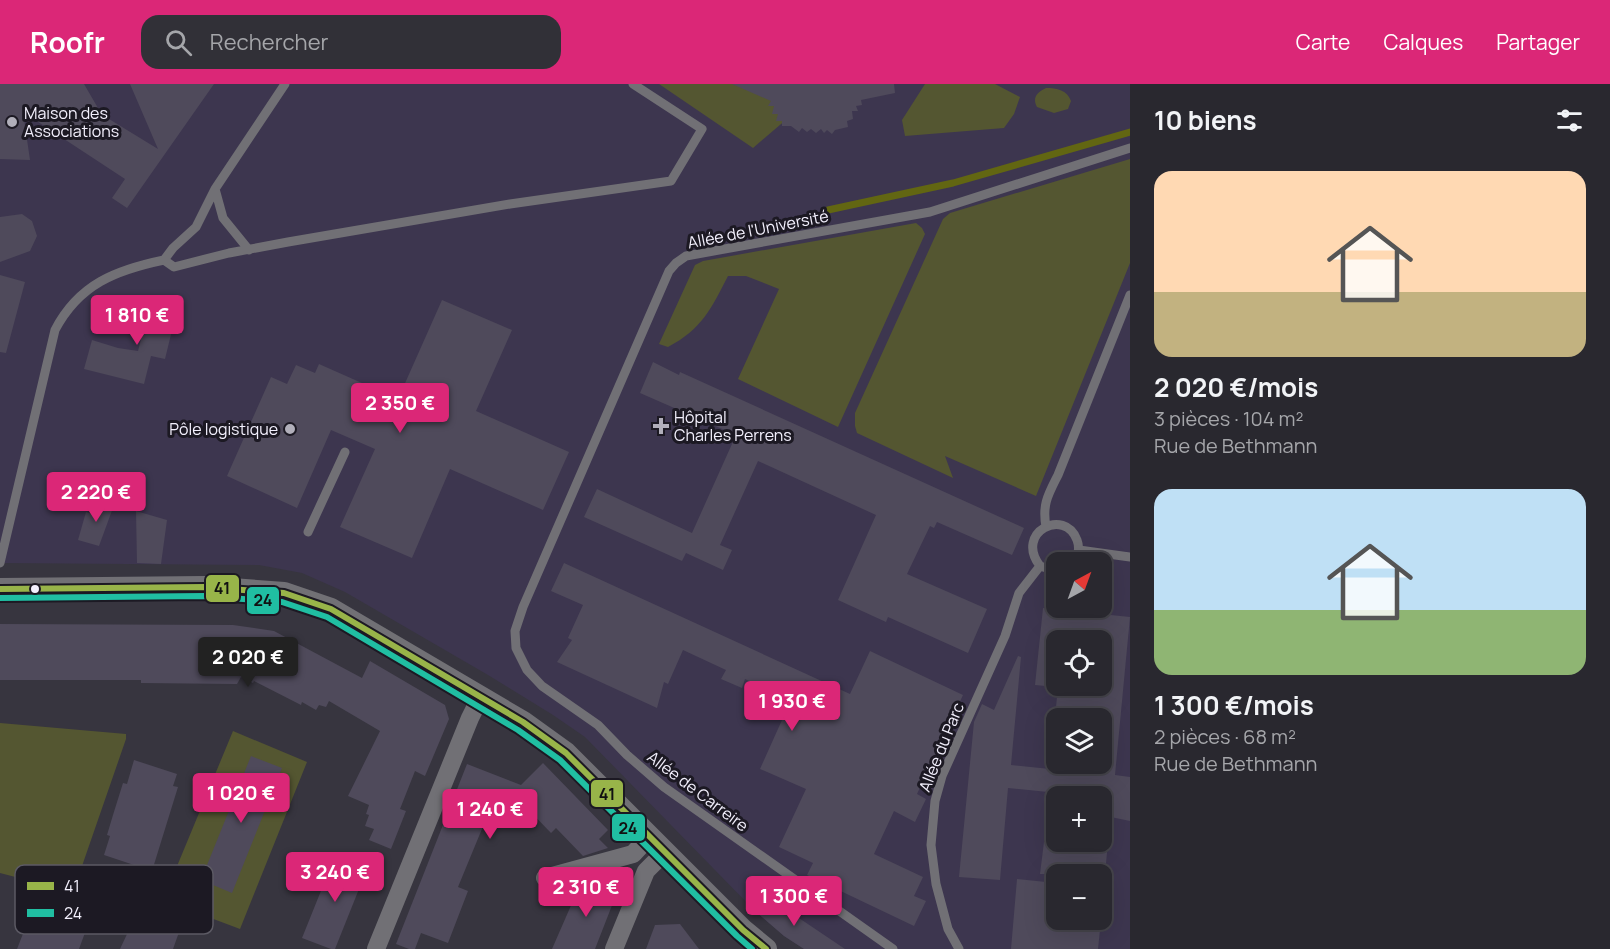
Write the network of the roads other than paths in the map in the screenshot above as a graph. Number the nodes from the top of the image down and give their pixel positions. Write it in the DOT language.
graph roads {
  1 [pos="285,84"];
  2 [pos="633,84"];
  3 [pos="1130,148"];
  4 [pos="215,189"];
  5 [pos="249,250"];
  6 [pos="164,260"];
  7 [pos="1130,294"];
  8 [pos="345,452"];
  9 [pos="1046,527"];
  10 [pos="308,532"];
  11 [pos="1079,550"];
  12 [pos="1130,557"];
  13 [pos="0,562"];
  14 [pos="1040,566"];
  15 [pos="1046,568"];
  16 [pos="0,589"];
  17 [pos="515,631"];
  18 [pos="480,698"];
  19 [pos="657,845"];
  20 [pos="545,878"];
  21 [pos="376,949"];
  22 [pos="614,949"];
  23 [pos="766,949"];
  24 [pos="893,949"];
  25 [pos="960,949"];
  1 -- 4 [label="lane"];
  2 -- 5 [label="lane"];
  3 -- 17 [label="lane, Allée de l'Université"];
  4 -- 5 [label="lane"];
  4 -- 6 [label="lane"];
  5 -- 6 [label="lane"];
  6 -- 13 [label="lane"];
  7 -- 9 [label="lane"];
  8 -- 10 [label="lane"];
  9 -- 11 [label="lane"];
  9 -- 14 [label="lane"];
  11 -- 12 [label="lane"];
  14 -- 15 [label="lane"];
  14 -- 25 [label="lane, Allée du Parc"];
  16 -- 18 [label="street"];
  17 -- 24 [label="lane, Allée de Carreire"];
  18 -- 19 [label="street"];
  18 -- 21 [label="street"];
  19 -- 20 [label="street"];
  19 -- 22 [label="street"];
  19 -- 23 [label="street"];
}
